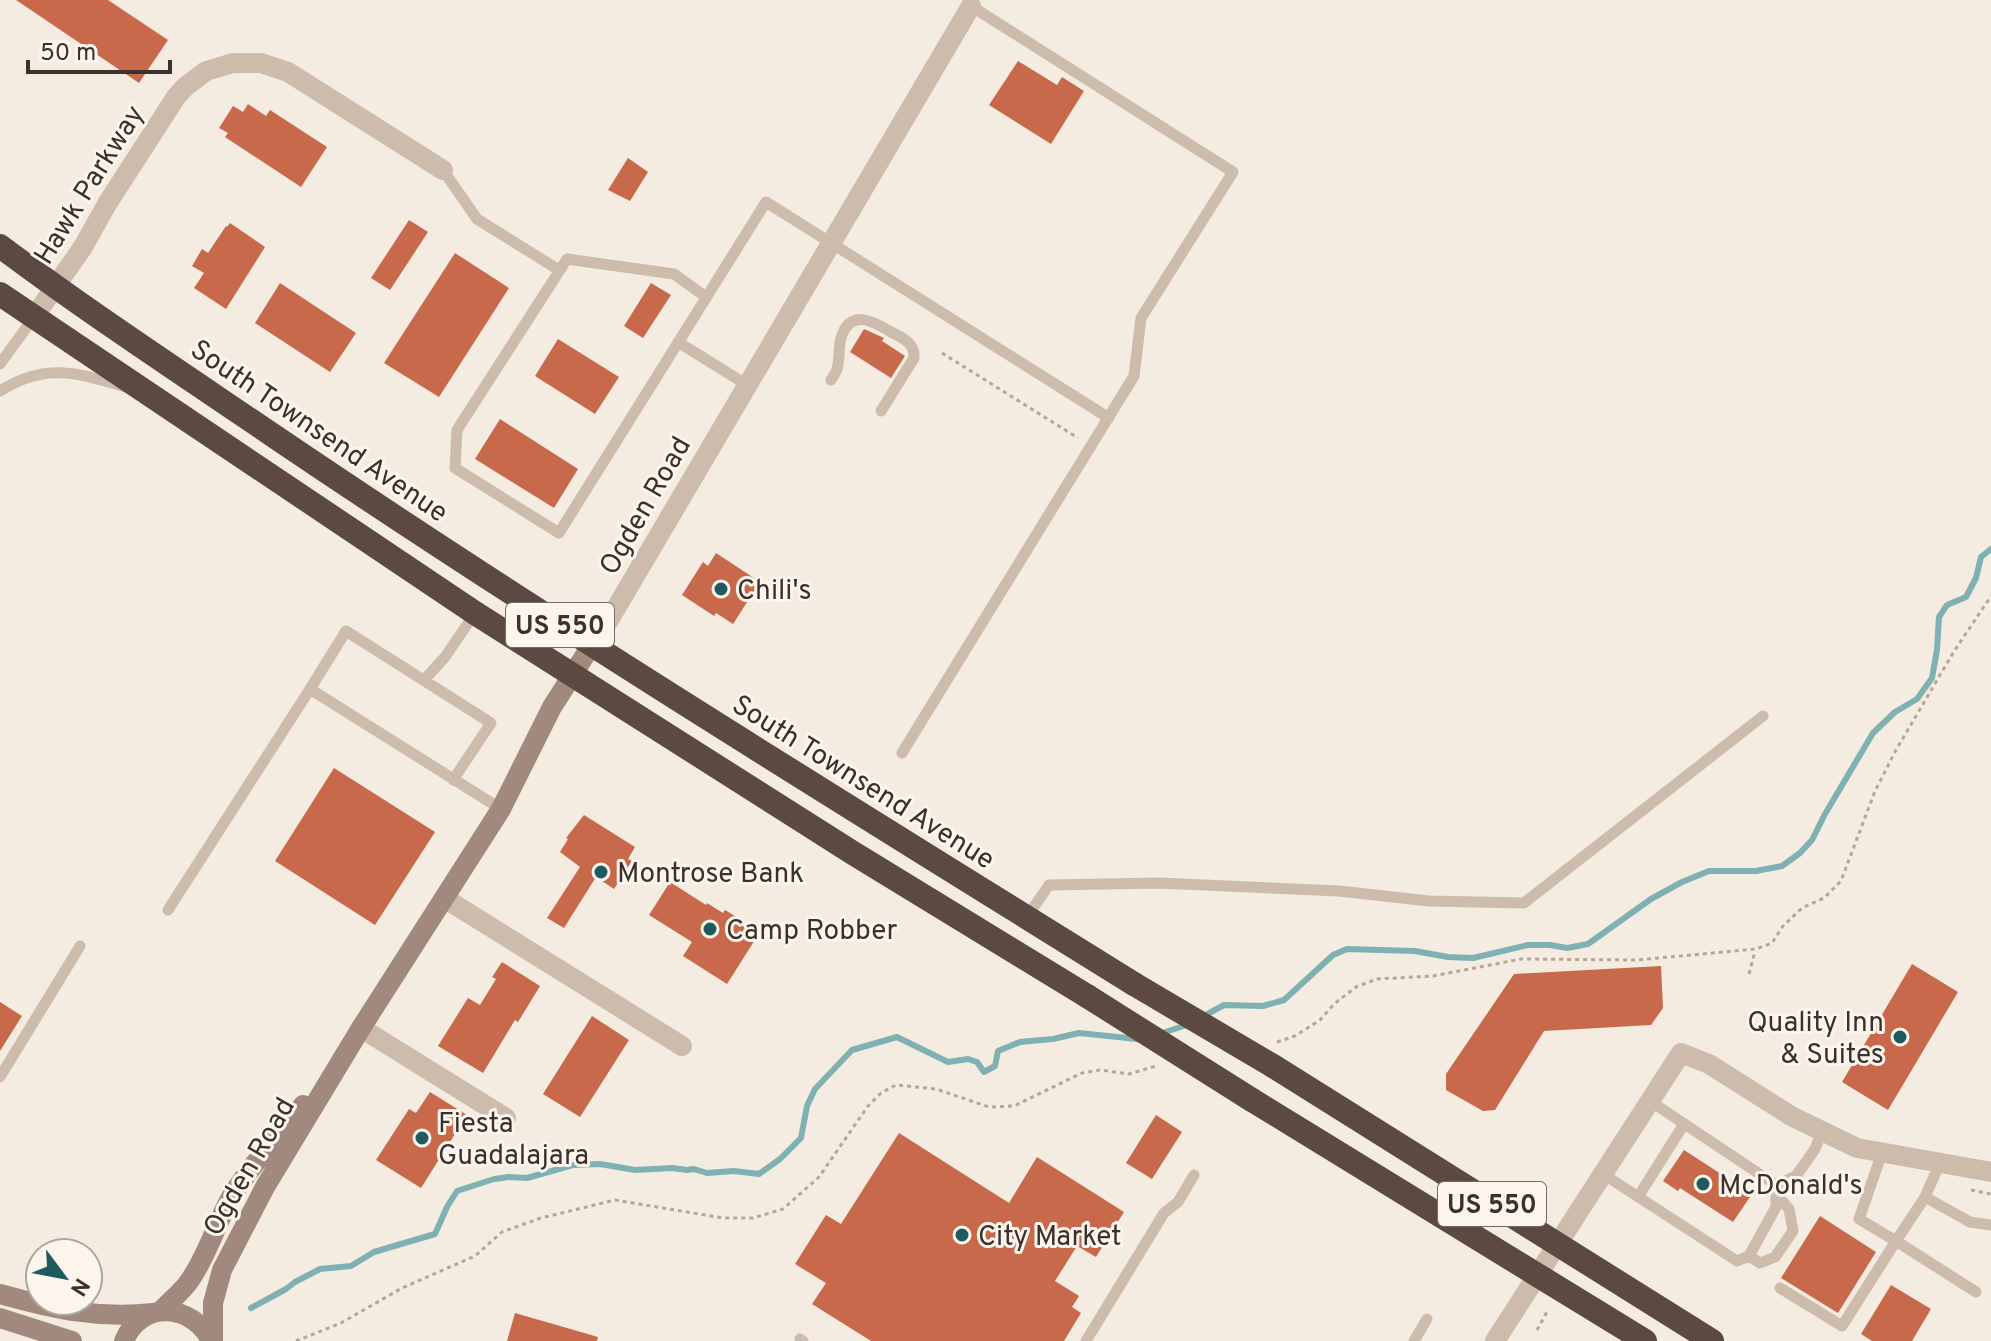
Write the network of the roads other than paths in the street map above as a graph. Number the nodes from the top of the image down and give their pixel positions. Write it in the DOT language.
graph roads {
  1 [pos="972,3"];
  2 [pos="443,170"];
  3 [pos="831,243"];
  4 [pos="0,246"];
  5 [pos="559,270"];
  6 [pos="55,287"];
  7 [pos="0,294"];
  8 [pos="706,297"];
  9 [pos="34,317"];
  10 [pos="678,342"];
  11 [pos="0,364"];
  12 [pos="831,380"];
  13 [pos="747,385"];
  14 [pos="0,391"];
  15 [pos="145,393"];
  16 [pos="881,411"];
  17 [pos="1109,418"];
  18 [pos="475,613"];
  19 [pos="591,646"];
  20 [pos="573,675"];
  21 [pos="424,680"];
  22 [pos="310,689"];
  23 [pos="1763,716"];
  24 [pos="902,753"];
  25 [pos="453,780"];
  26 [pos="501,809"];
  27 [pos="444,898"];
  28 [pos="168,910"];
  29 [pos="1027,917"];
  30 [pos="80,946"];
  31 [pos="361,1028"];
  32 [pos="682,1046"];
  33 [pos="0,1077"];
  34 [pos="1650,1101"];
  35 [pos="506,1118"];
  36 [pos="1684,1124"];
  37 [pos="1822,1131"];
  38 [pos="1882,1153"];
  39 [pos="1940,1163"];
  40 [pos="1991,1172"];
  41 [pos="1603,1174"];
  42 [pos="1194,1175"];
  43 [pos="1776,1190"];
  44 [pos="1638,1197"];
  45 [pos="1925,1197"];
  46 [pos="1991,1225"];
  47 [pos="1896,1241"];
  48 [pos="1557,1245"];
  49 [pos="1749,1256"];
  50 [pos="1537,1275"];
  51 [pos="1780,1288"];
  52 [pos="1976,1292"];
  53 [pos="0,1294"];
  54 [pos="157,1312"];
  55 [pos="0,1318"];
  56 [pos="1427,1319"];
  57 [pos="72,1341"];
  58 [pos="124,1341"];
  59 [pos="212,1341"];
  60 [pos="1086,1341"];
  61 [pos="1414,1341"];
  62 [pos="1495,1341"];
  63 [pos="1645,1341"];
  64 [pos="1712,1341"];
  1 -- 3 [label="street, Ogden Road"];
  1 -- 17 [label="lane"];
  2 -- 5 [label="lane"];
  2 -- 6 [label="street, Hawk Parkway"];
  3 -- 8 [label="lane"];
  3 -- 13 [label="street, Ogden Road"];
  3 -- 17 [label="lane"];
  4 -- 6 [label="highway, South Townsend Avenue / US 550"];
  5 -- 8 [label="lane"];
  5 -- 10 [label="lane"];
  6 -- 9 [label="street, Hawk Parkway"];
  6 -- 19 [label="highway, South Townsend Avenue / US 550"];
  7 -- 9 [label="highway, US 550"];
  8 -- 10 [label="lane"];
  9 -- 11 [label="lane"];
  9 -- 15 [label="highway, US 550"];
  10 -- 13 [label="lane"];
  12 -- 16 [label="lane"];
  13 -- 19 [label="street, Ogden Road"];
  14 -- 15 [label="lane"];
  15 -- 18 [label="highway, US 550"];
  17 -- 24 [label="lane"];
  18 -- 20 [label="highway, US 550"];
  18 -- 21 [label="lane"];
  19 -- 20 [label="street, Ogden Road"];
  19 -- 29 [label="highway, South Townsend Avenue / US 550"];
  20 -- 26 [label="street, Ogden Road"];
  20 -- 50 [label="highway, US 550, bridge"];
  21 -- 22 [label="lane"];
  21 -- 25 [label="lane"];
  22 -- 25 [label="lane"];
  22 -- 28 [label="lane"];
  23 -- 29 [label="lane"];
  25 -- 26 [label="lane"];
  26 -- 27 [label="street, Ogden Road"];
  27 -- 31 [label="street, Ogden Road"];
  27 -- 32 [label="street"];
  29 -- 48 [label="highway, South Townsend Avenue / US 550, bridge"];
  30 -- 33 [label="lane"];
  31 -- 35 [label="street"];
  31 -- 54 [label="street, Ogden Road"];
  31 -- 59 [label="street, Ogden Road"];
  34 -- 36 [label="lane"];
  34 -- 37 [label="street"];
  34 -- 41 [label="street"];
  36 -- 43 [label="lane"];
  36 -- 44 [label="lane"];
  37 -- 38 [label="street"];
  37 -- 43 [label="lane"];
  38 -- 39 [label="street"];
  38 -- 47 [label="lane"];
  39 -- 40 [label="street"];
  39 -- 45 [label="lane"];
  41 -- 44 [label="lane"];
  41 -- 48 [label="street"];
  42 -- 60 [label="lane"];
  43 -- 49 [label="lane"];
  43 -- 49 [label="lane"];
  44 -- 49 [label="lane"];
  45 -- 46 [label="lane"];
  45 -- 47 [label="lane"];
  47 -- 51 [label="lane"];
  47 -- 52 [label="lane"];
  48 -- 50 [label="street"];
  48 -- 64 [label="highway, South Townsend Avenue / US 550"];
  50 -- 62 [label="street"];
  50 -- 63 [label="highway, US 550"];
  53 -- 54 [label="street"];
  54 -- 58 [label="street, Ogden Road"];
  54 -- 59 [label="street"];
  55 -- 57 [label="street"];
  56 -- 61 [label="lane"];
}
